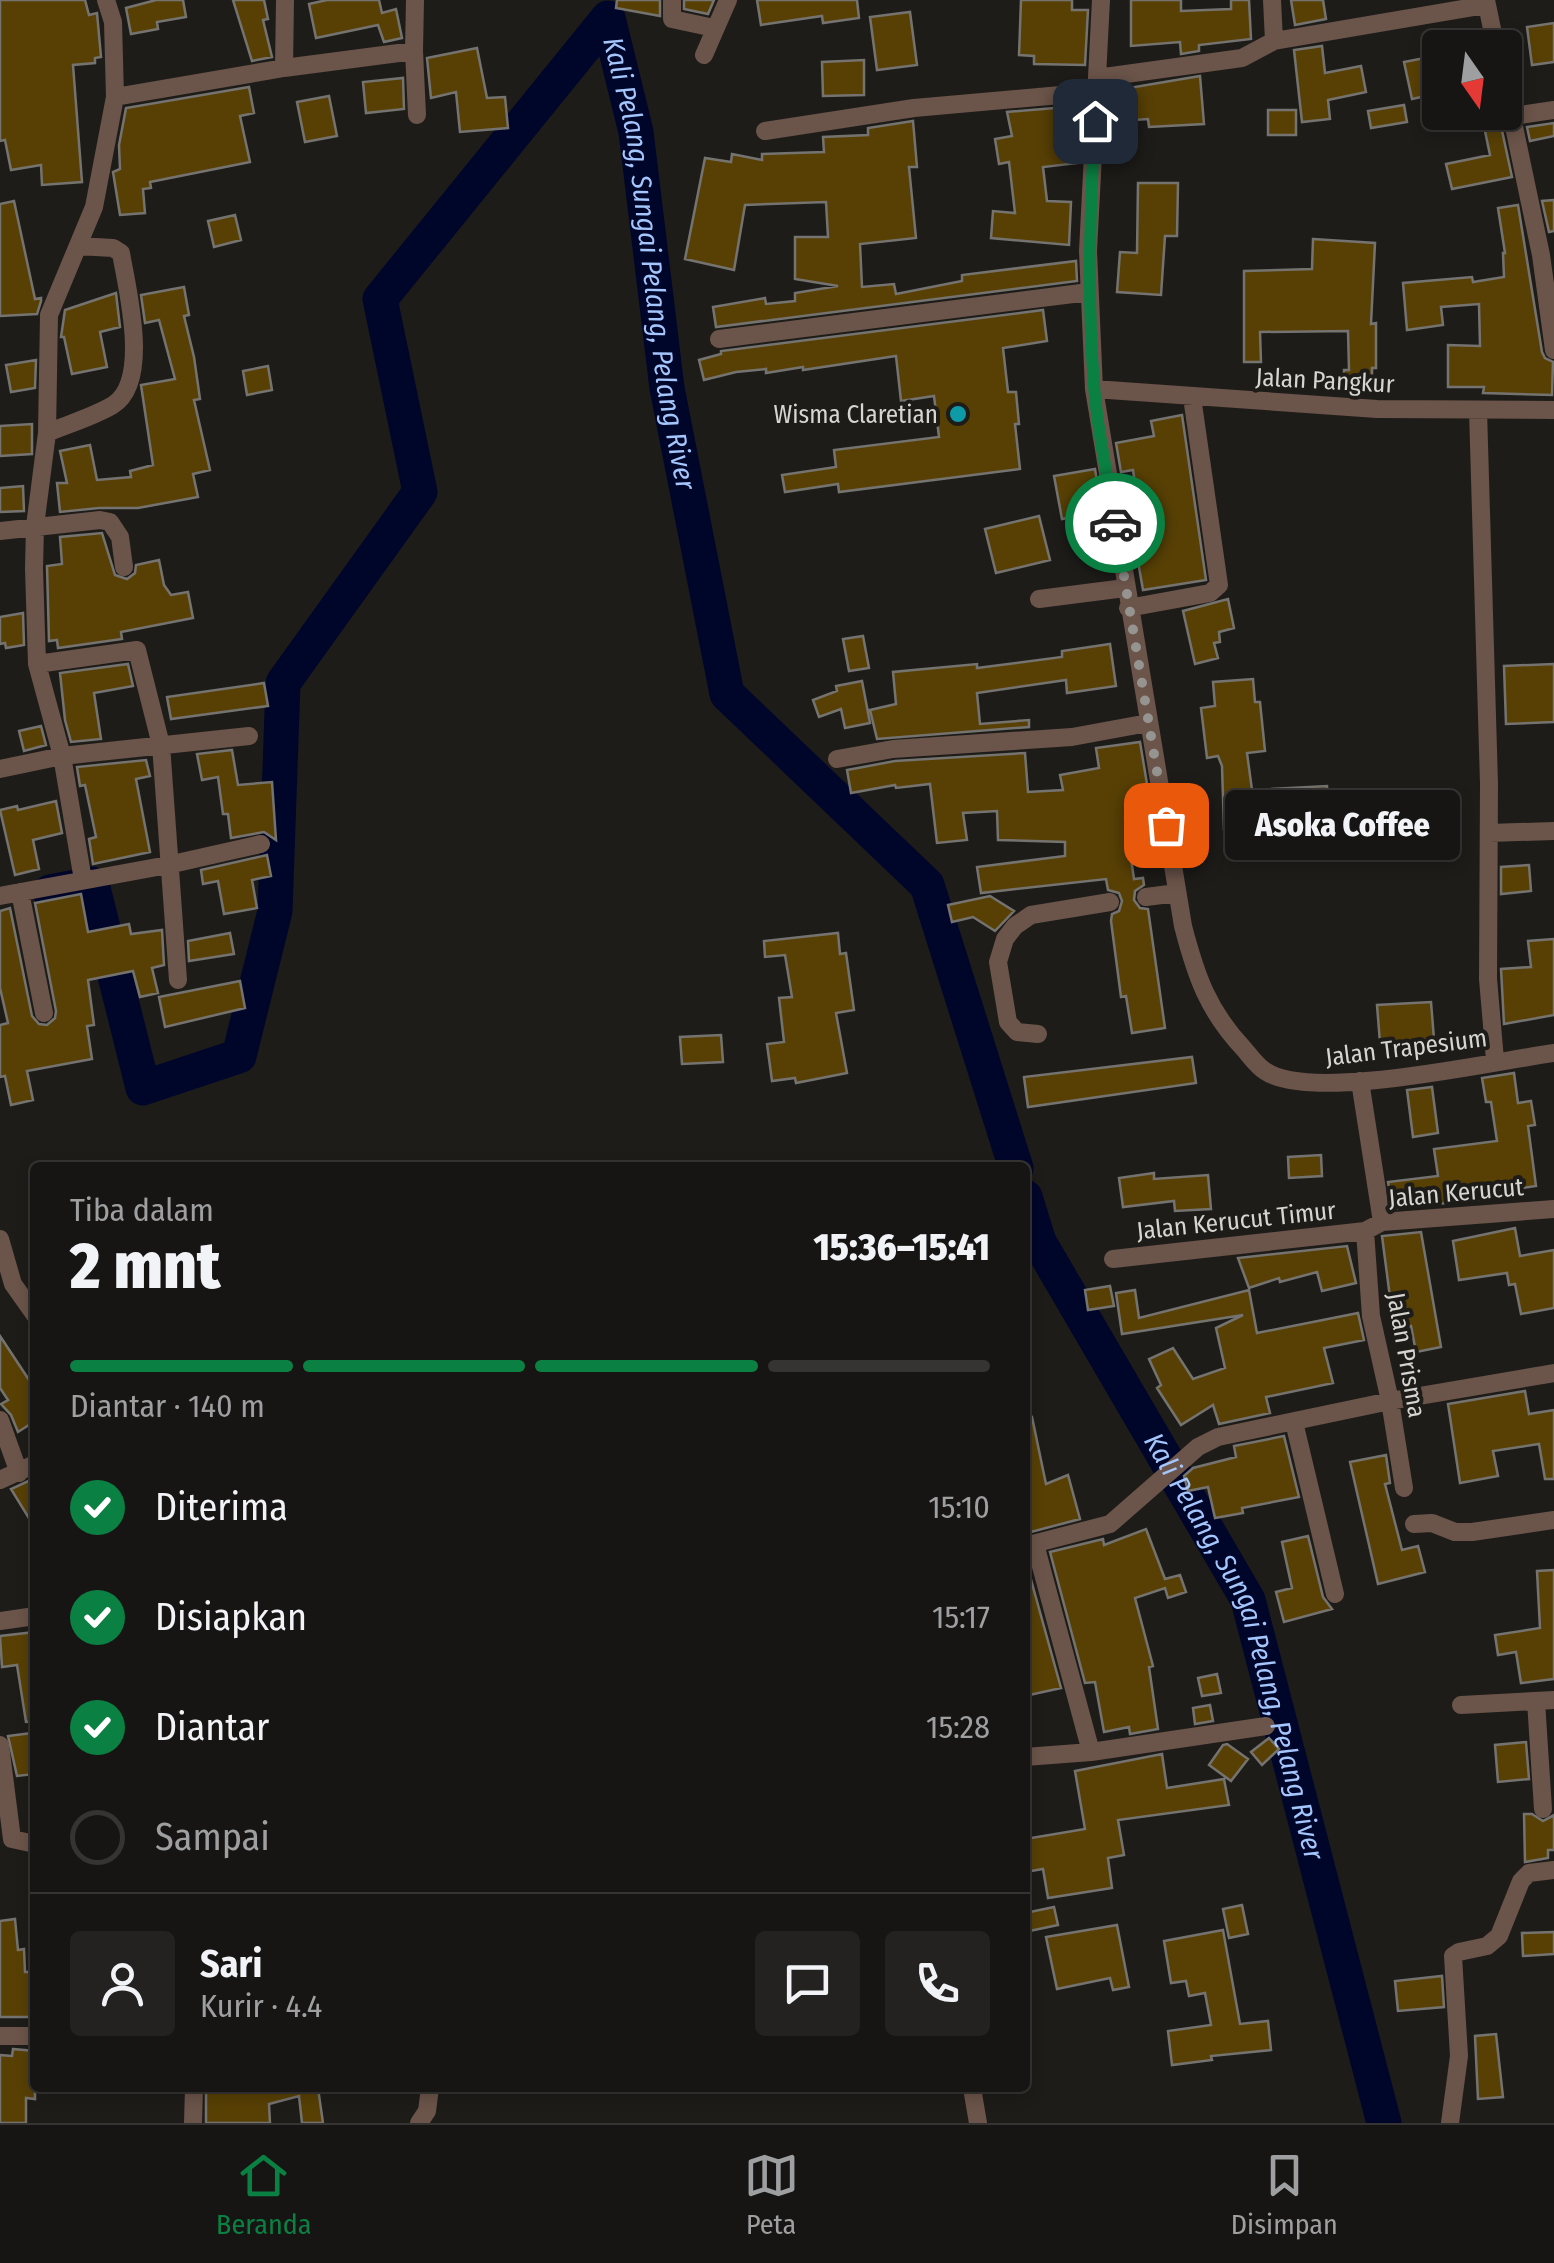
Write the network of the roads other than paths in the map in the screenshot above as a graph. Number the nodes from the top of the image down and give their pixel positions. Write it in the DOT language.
graph roads {
  1 [pos="106,0"];
  2 [pos="284,0"];
  3 [pos="415,0"];
  4 [pos="672,0"];
  5 [pos="1101,0"];
  6 [pos="1272,0"];
  7 [pos="728,1"];
  8 [pos="1486,3"];
  9 [pos="714,28"];
  10 [pos="1492,30"];
  11 [pos="1274,41"];
  12 [pos="414,51"];
  13 [pos="704,55"];
  14 [pos="284,68"];
  15 [pos="1096,85"];
  16 [pos="115,96"];
  17 [pos="1554,110"];
  18 [pos="417,115"];
  19 [pos="1522,115"];
  20 [pos="1516,130"];
  21 [pos="765,131"];
  22 [pos="78,246"];
  23 [pos="1089,292"];
  24 [pos="719,339"];
  25 [pos="1554,350"];
  26 [pos="1094,389"];
  27 [pos="1192,397"];
  28 [pos="1478,410"];
  29 [pos="1554,410"];
  30 [pos="47,433"];
  31 [pos="35,526"];
  32 [pos="0,530"];
  33 [pos="124,567"];
  34 [pos="1125,588"];
  35 [pos="1039,600"];
  36 [pos="1128,608"];
  37 [pos="37,664"];
  38 [pos="1148,724"];
  39 [pos="249,736"];
  40 [pos="161,745"];
  41 [pos="62,756"];
  42 [pos="837,759"];
  43 [pos="0,769"];
  44 [pos="1554,831"];
  45 [pos="1489,833"];
  46 [pos="261,844"];
  47 [pos="168,865"];
  48 [pos="84,880"];
  49 [pos="20,892"];
  50 [pos="1177,892"];
  51 [pos="0,896"];
  52 [pos="1146,897"];
  53 [pos="1110,902"];
  54 [pos="178,980"];
  55 [pos="44,1013"];
  56 [pos="1038,1034"];
  57 [pos="1554,1053"];
  58 [pos="1495,1060"];
  59 [pos="1360,1081"];
  60 [pos="1554,1209"];
  61 [pos="1373,1227"];
  62 [pos="0,1239"];
  63 [pos="1113,1259"];
  64 [pos="30,1308"];
  65 [pos="1554,1373"];
  66 [pos="1390,1401"];
  67 [pos="0,1420"];
  68 [pos="1294,1422"];
  69 [pos="27,1469"];
  70 [pos="0,1480"];
  71 [pos="1404,1488"];
  72 [pos="1554,1520"];
  73 [pos="1414,1524"];
  74 [pos="1030,1545"];
  75 [pos="1334,1594"];
  76 [pos="30,1617"];
  77 [pos="0,1621"];
  78 [pos="1545,1701"];
  79 [pos="1461,1705"];
  80 [pos="1266,1726"];
  81 [pos="0,1745"];
  82 [pos="1091,1752"];
  83 [pos="1030,1757"];
  84 [pos="1543,1809"];
  85 [pos="30,1843"];
  86 [pos="1554,1870"];
  87 [pos="0,2036"];
  88 [pos="30,2036"];
  89 [pos="194,2092"];
  90 [pos="429,2092"];
  91 [pos="973,2092"];
  92 [pos="193,2123"];
  93 [pos="420,2123"];
  94 [pos="978,2123"];
  95 [pos="1450,2123"];
  1 -- 16 [label="street"];
  2 -- 14 [label="street"];
  3 -- 12 [label="street"];
  4 -- 9 [label="street"];
  5 -- 15 [label="street"];
  6 -- 11 [label="street"];
  7 -- 9 [label="street"];
  8 -- 10 [label="street"];
  8 -- 11 [label="street"];
  9 -- 13 [label="street"];
  11 -- 15 [label="street"];
  12 -- 14 [label="street"];
  12 -- 18 [label="street"];
  14 -- 16 [label="street"];
  15 -- 21 [label="street"];
  15 -- 23 [label="street"];
  16 -- 22 [label="street"];
  17 -- 19 [label="street"];
  20 -- 25 [label="street"];
  22 -- 30 [label="street"];
  22 -- 30 [label="street"];
  23 -- 24 [label="street"];
  23 -- 26 [label="street"];
  26 -- 27 [label="street, Jalan Pangkur"];
  26 -- 34 [label="street"];
  27 -- 28 [label="street, Jalan Pangkur"];
  27 -- 36 [label="street"];
  28 -- 29 [label="street, Jalan Pangkur"];
  28 -- 45 [label="street"];
  30 -- 31 [label="street"];
  31 -- 32 [label="street"];
  31 -- 33 [label="street"];
  31 -- 37 [label="street"];
  34 -- 35 [label="street"];
  34 -- 36 [label="street"];
  36 -- 38 [label="street"];
  37 -- 40 [label="street"];
  37 -- 41 [label="street"];
  38 -- 42 [label="street"];
  38 -- 50 [label="street"];
  39 -- 40 [label="street"];
  40 -- 41 [label="street"];
  40 -- 47 [label="street"];
  41 -- 43 [label="street"];
  41 -- 48 [label="street"];
  44 -- 45 [label="street"];
  45 -- 58 [label="street"];
  46 -- 47 [label="street"];
  47 -- 48 [label="street"];
  47 -- 54 [label="street"];
  48 -- 49 [label="street"];
  49 -- 51 [label="street"];
  49 -- 55 [label="street"];
  50 -- 52 [label="street"];
  50 -- 59 [label="street, Jalan Trapesium"];
  53 -- 56 [label="street"];
  57 -- 58 [label="street, Jalan Trapesium"];
  58 -- 59 [label="street, Jalan Trapesium"];
  59 -- 61 [label="street, Jalan Prisma"];
  60 -- 61 [label="street, Jalan Kerucut"];
  61 -- 63 [label="street, Jalan Kerucut Timur"];
  61 -- 66 [label="street, Jalan Prisma"];
  62 -- 64 [label="street"];
  65 -- 66 [label="street"];
  66 -- 68 [label="street"];
  66 -- 71 [label="street, Jalan Prisma"];
  67 -- 69 [label="street"];
  68 -- 74 [label="street"];
  68 -- 75 [label="street"];
  69 -- 70 [label="street"];
  72 -- 73 [label="street"];
  74 -- 82 [label="street"];
  76 -- 77 [label="street"];
  78 -- 79 [label="street"];
  78 -- 84 [label="street"];
  80 -- 82 [label="street"];
  81 -- 85 [label="street"];
  82 -- 83 [label="street"];
  86 -- 95 [label="street"];
  87 -- 88 [label="street"];
  89 -- 92 [label="street"];
  90 -- 93 [label="street"];
  91 -- 94 [label="street"];
}
